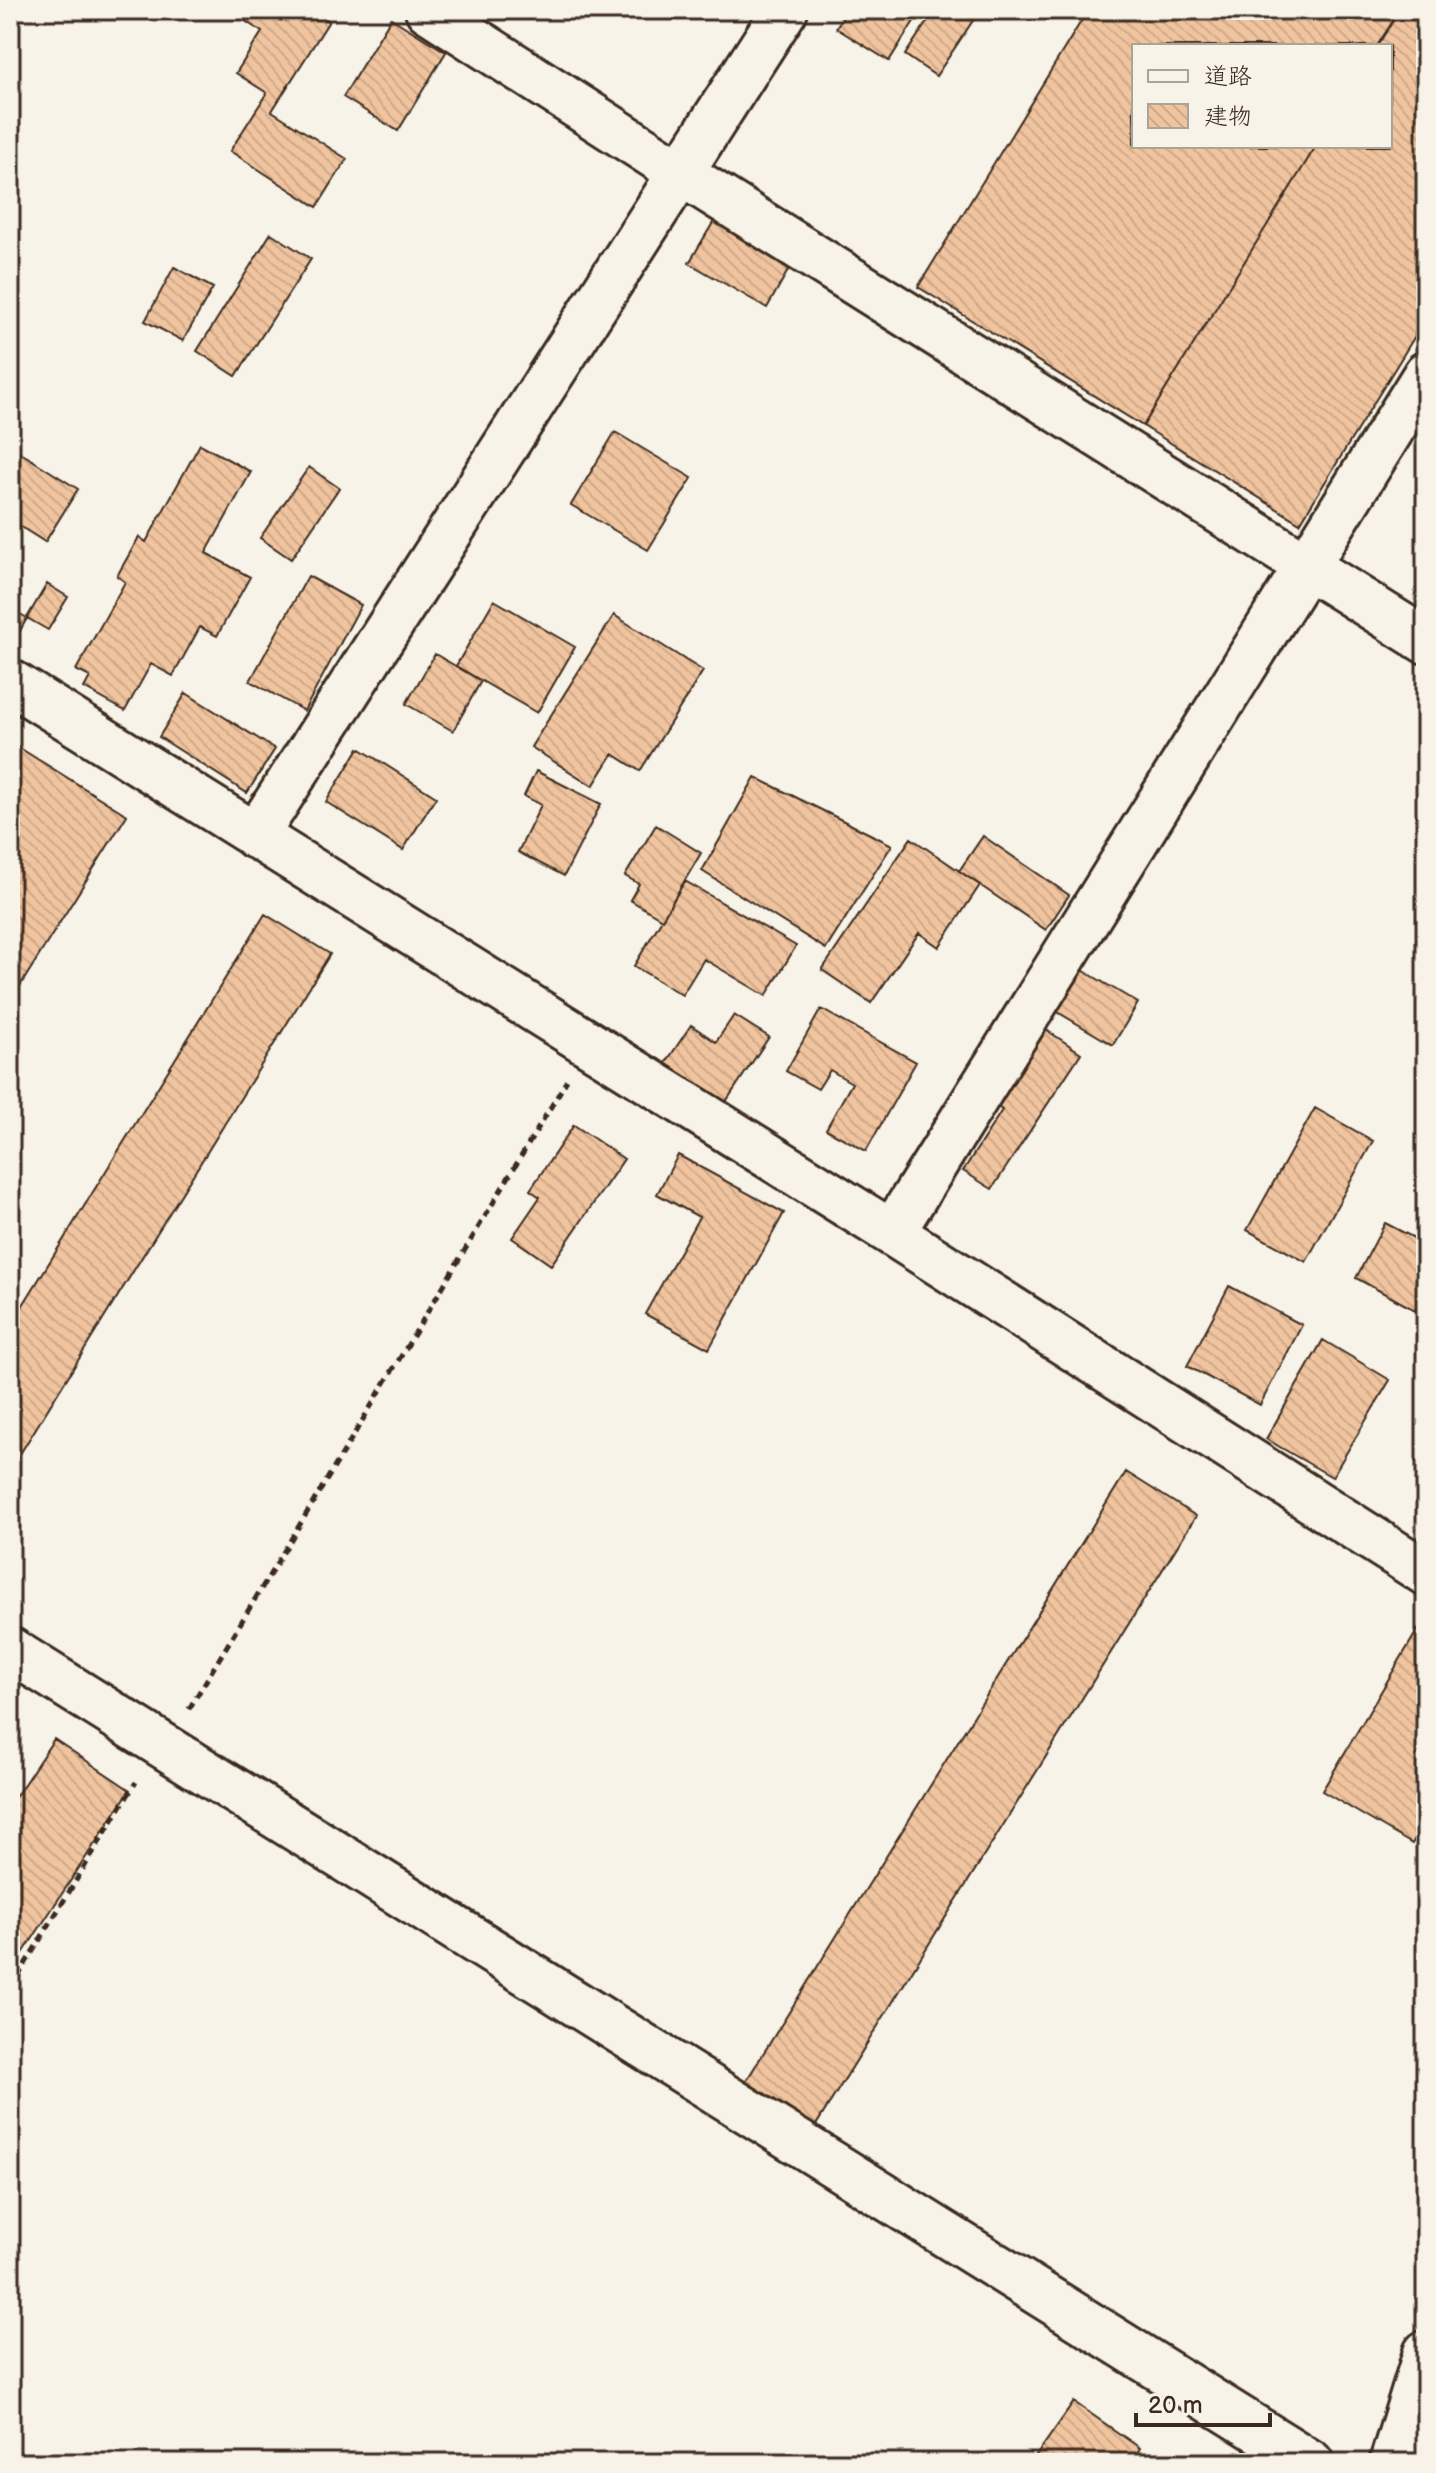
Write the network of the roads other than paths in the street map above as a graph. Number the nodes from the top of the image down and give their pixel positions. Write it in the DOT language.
graph roads {
  1 [pos="428,10"];
  2 [pos="785,10"];
  3 [pos="681,173"];
  4 [pos="1426,374"];
  5 [pos="1306,564"];
  6 [pos="1426,641"];
  7 [pos="10,682"];
  8 [pos="255,836"];
  9 [pos="892,1233"];
  10 [pos="1426,1573"];
  11 [pos="10,1650"];
  12 [pos="1426,2353"];
  13 [pos="1311,2463"];
  14 [pos="1392,2463"];
  1 -- 3 [label="street"];
  2 -- 3 [label="street"];
  3 -- 5 [label="street"];
  3 -- 8 [label="street"];
  4 -- 5 [label="street"];
  5 -- 6 [label="street"];
  5 -- 9 [label="street"];
  7 -- 8 [label="street"];
  8 -- 9 [label="street"];
  9 -- 10 [label="street"];
  11 -- 13 [label="street"];
  12 -- 14 [label="street"];
}
